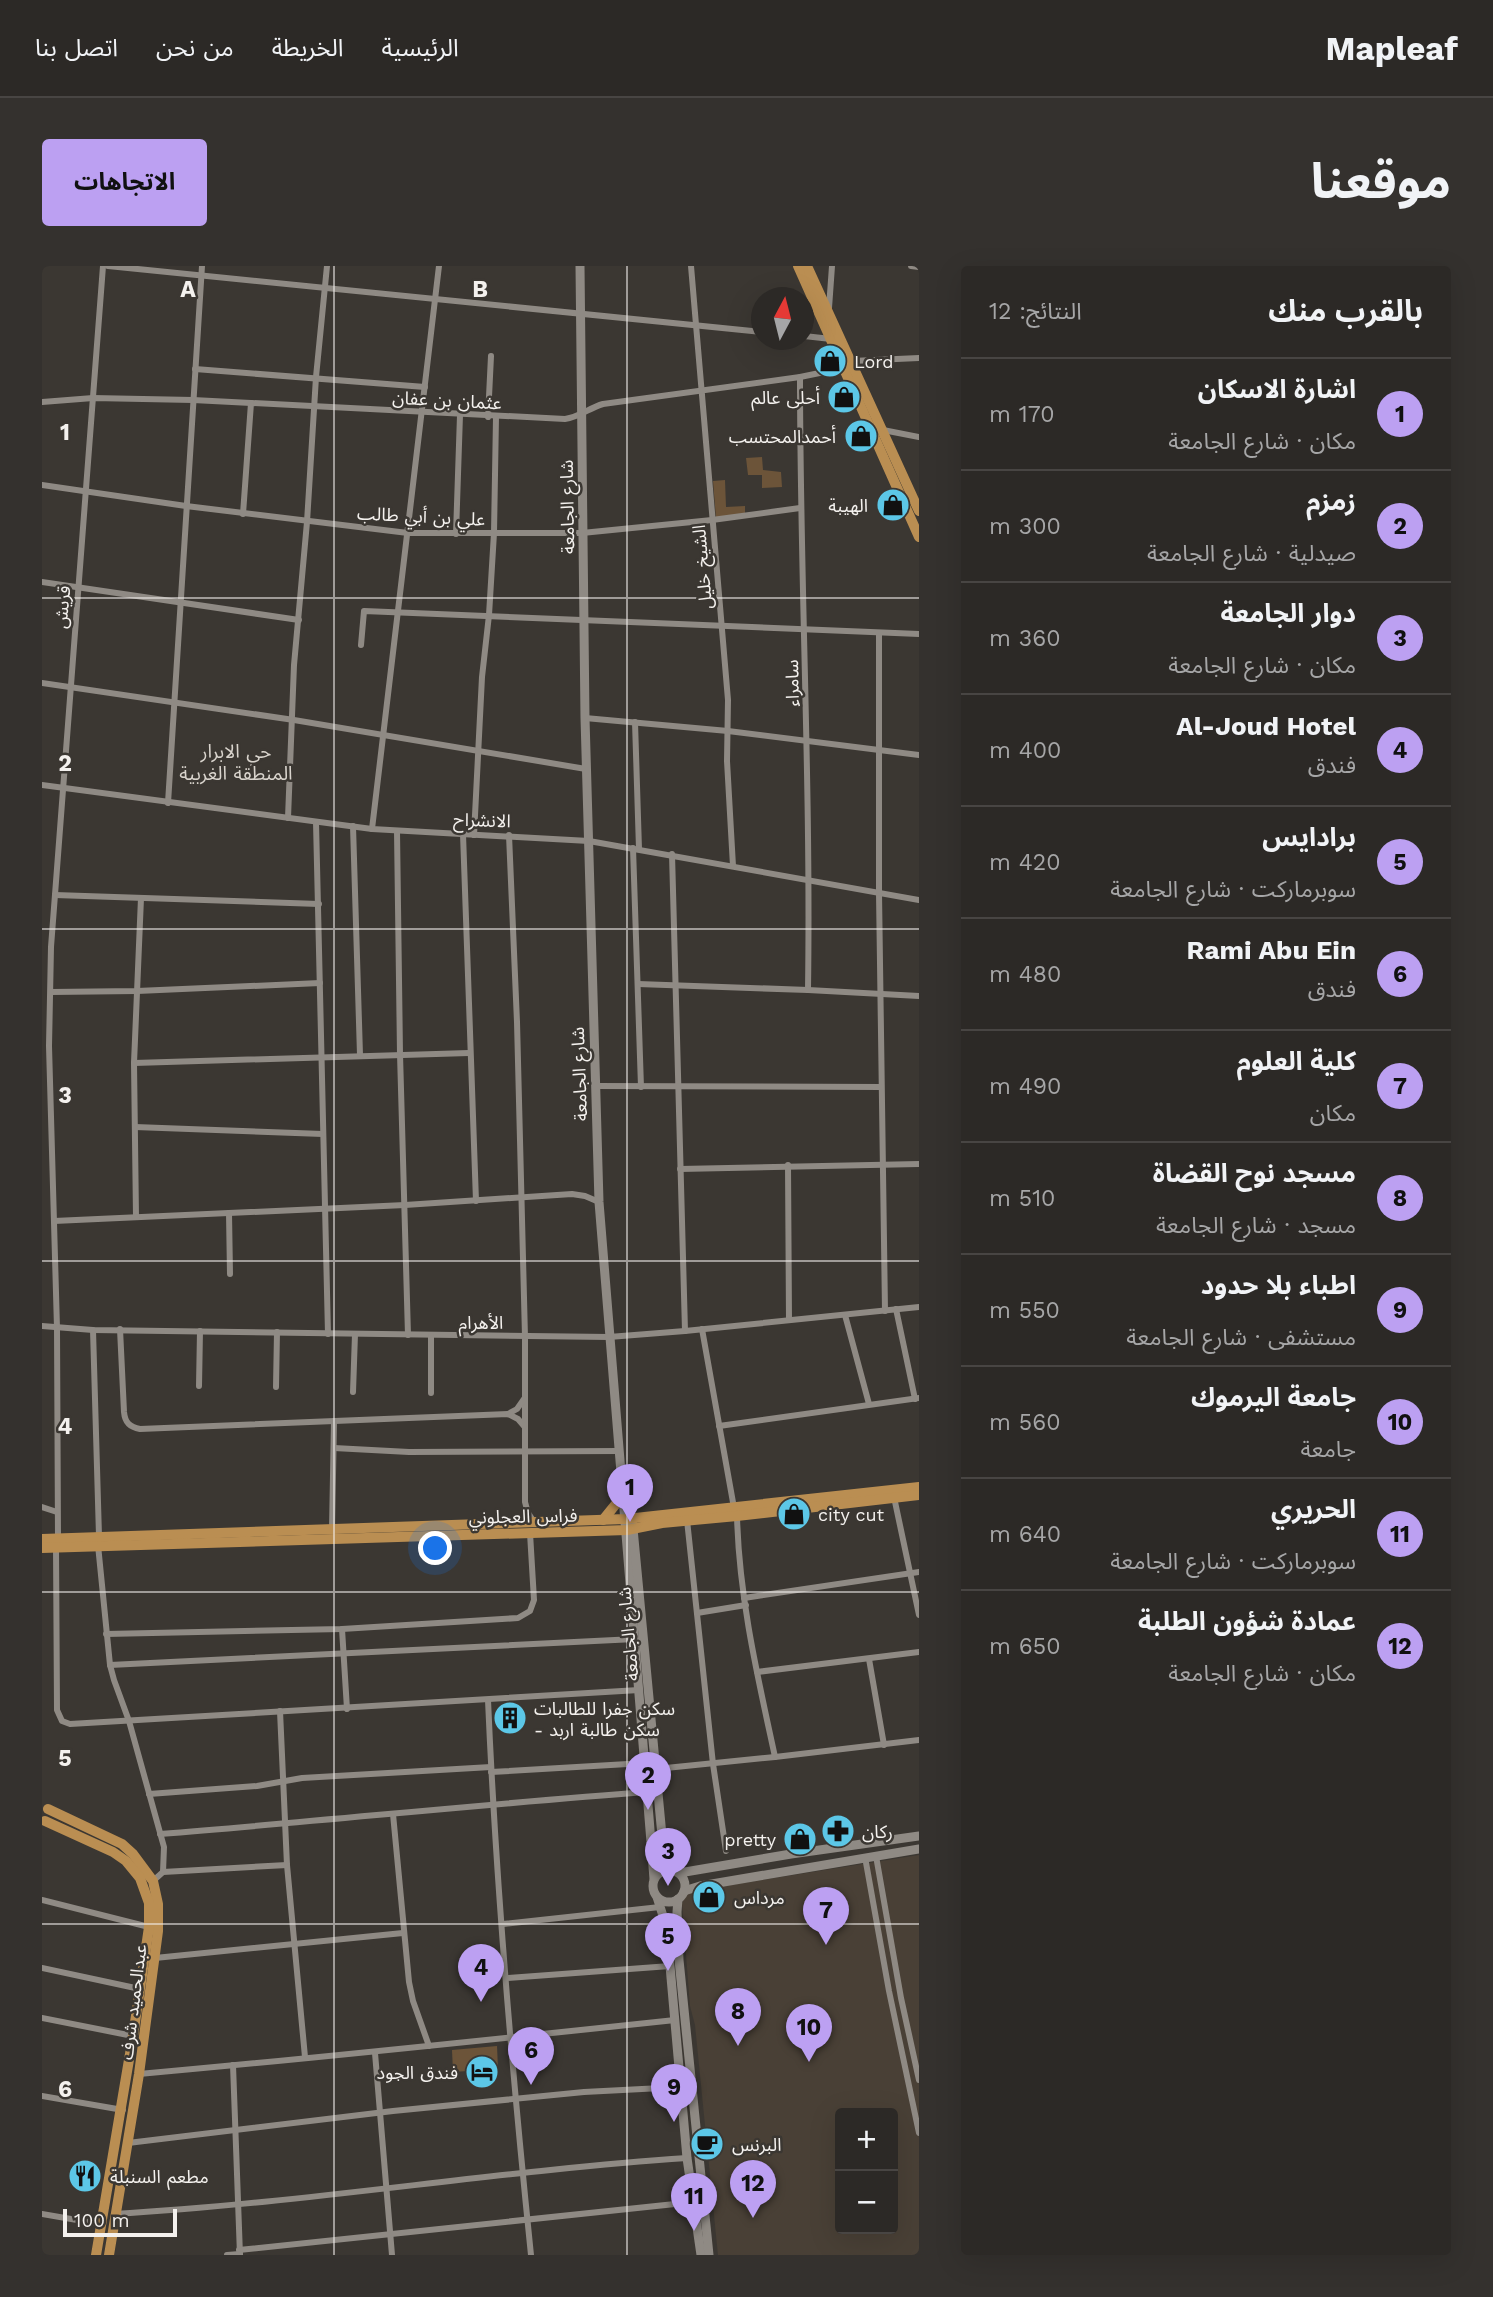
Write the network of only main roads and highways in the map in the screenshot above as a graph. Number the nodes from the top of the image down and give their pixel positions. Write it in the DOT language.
graph roads {
  1 [pos="580,266"];
  2 [pos="798,266"];
  3 [pos="807,266"];
  4 [pos="848,365"];
  5 [pos="919,511"];
  6 [pos="919,537"];
  7 [pos="919,1487"];
  8 [pos="624,1494"];
  9 [pos="919,1495"];
  10 [pos="735,1512"];
  11 [pos="603,1520"];
  12 [pos="630,1524"];
  13 [pos="532,1526"];
  14 [pos="42,1539"];
  15 [pos="99,1541"];
  16 [pos="57,1543"];
  17 [pos="42,1548"];
  18 [pos="45,1805"];
  19 [pos="65,1816"];
  20 [pos="44,1823"];
  21 [pos="61,1828"];
  22 [pos="919,1836"];
  23 [pos="919,1849"];
  24 [pos="676,1872"];
  25 [pos="654,1879"];
  26 [pos="681,1895"];
  27 [pos="659,1902"];
  28 [pos="96,2255"];
  29 [pos="109,2255"];
  30 [pos="701,2255"];
  31 [pos="709,2255"];
  1 -- 8 [label="main road, شارع الجامعة"];
  2 -- 4 [label="main road"];
  3 -- 4 [label="main road"];
  4 -- 5 [label="main road"];
  4 -- 6 [label="main road"];
  7 -- 10 [label="main road, فراس العجلوني"];
  8 -- 11 [label="main road"];
  8 -- 12 [label="main road, شارع الجامعة"];
  9 -- 10 [label="main road, فراس العجلوني"];
  10 -- 12 [label="main road, فراس العجلوني"];
  10 -- 12 [label="main road, فراس العجلوني"];
  11 -- 12 [label="main road, فراس العجلوني"];
  11 -- 13 [label="main road, فراس العجلوني"];
  12 -- 13 [label="main road, فراس العجلوني"];
  12 -- 24 [label="main road, شارع الجامعة"];
  12 -- 25 [label="main road, شارع الجامعة"];
  13 -- 15 [label="main road, فراس العجلوني"];
  13 -- 15 [label="main road, فراس العجلوني"];
  14 -- 16 [label="main road, فراس العجلوني"];
  15 -- 16 [label="main road, فراس العجلوني"];
  16 -- 17 [label="main road, فراس العجلوني"];
  18 -- 19 [label="main road, عبدالحميد شرف"];
  18 -- 20 [label="main road"];
  19 -- 21 [label="main road"];
  19 -- 29 [label="main road, عبدالحميد شرف"];
  20 -- 21 [label="main road, عبدالحميد شرف"];
  21 -- 28 [label="main road, عبدالحميد شرف"];
  22 -- 24 [label="main road"];
  23 -- 26 [label="main road"];
  24 -- 25 [label="main road"];
  24 -- 26 [label="main road"];
  25 -- 27 [label="main road"];
  26 -- 27 [label="main road"];
  26 -- 31 [label="main road"];
  27 -- 30 [label="main road"];
}
